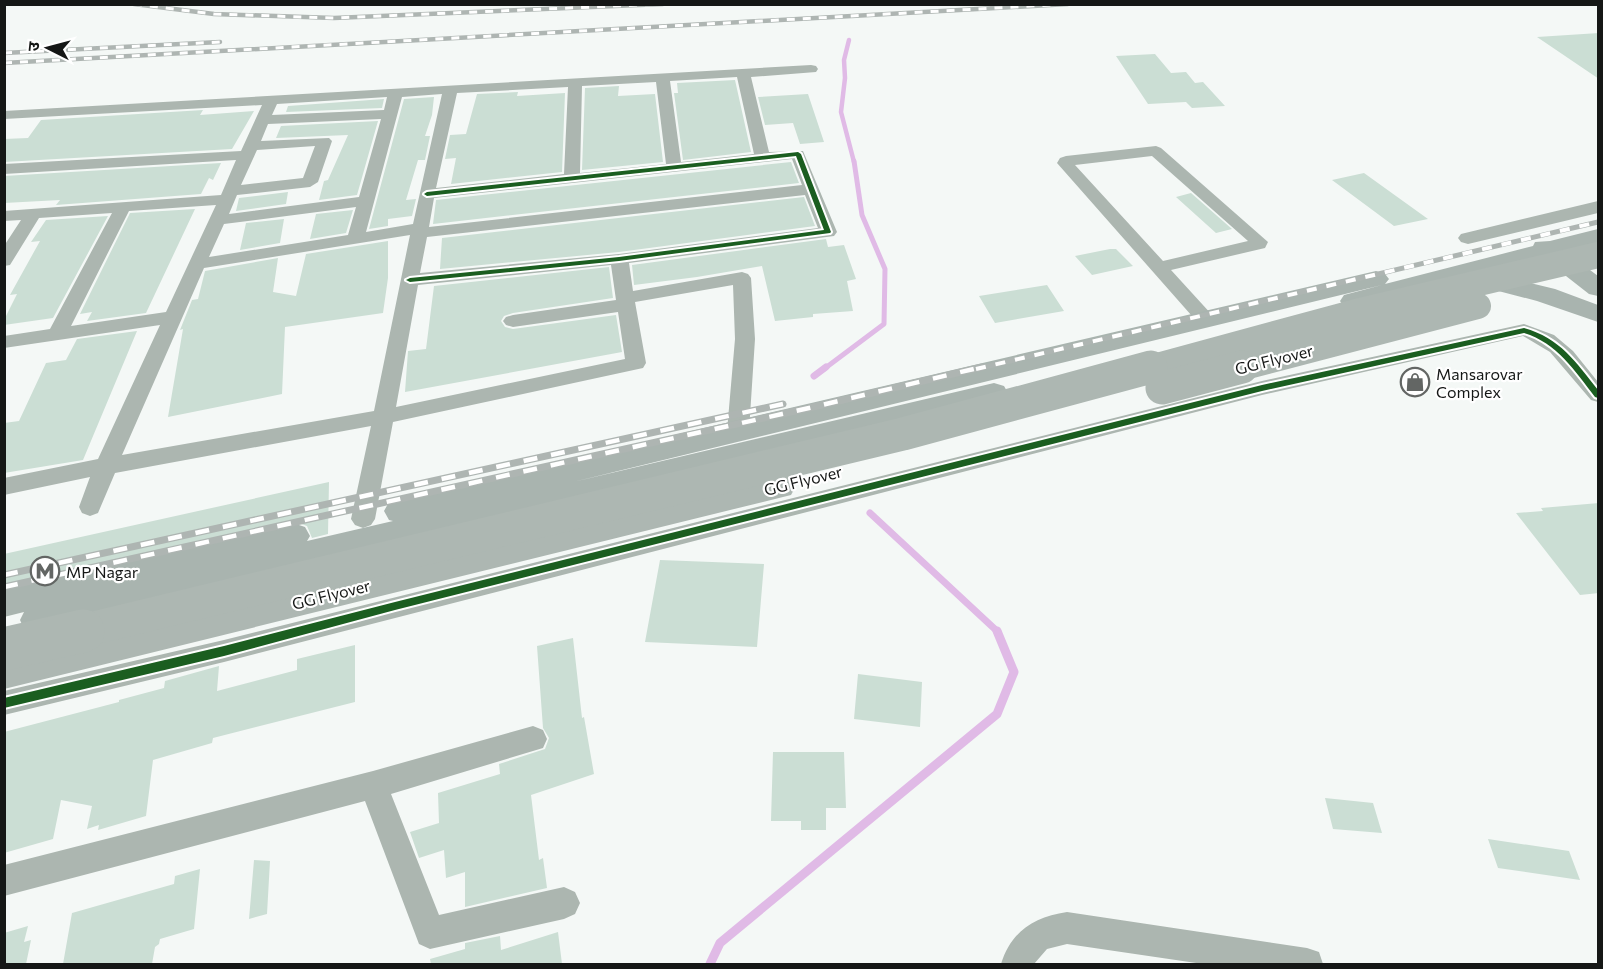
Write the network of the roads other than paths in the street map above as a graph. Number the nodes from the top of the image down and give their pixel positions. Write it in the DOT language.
graph roads {
  1 [pos="811,69"];
  2 [pos="743,72"];
  3 [pos="662,77"];
  4 [pos="575,82"];
  5 [pos="451,88"];
  6 [pos="396,92"];
  7 [pos="272,99"];
  8 [pos="389,114"];
  9 [pos="4,115"];
  10 [pos="263,120"];
  11 [pos="249,150"];
  12 [pos="763,158"];
  13 [pos="674,168"];
  14 [pos="4,169"];
  15 [pos="572,179"];
  16 [pos="811,189"];
  17 [pos="427,194"];
  18 [pos="229,195"];
  19 [pos="365,201"];
  20 [pos="123,207"];
  21 [pos="1599,207"];
  22 [pos="34,213"];
  23 [pos="4,216"];
  24 [pos="218,220"];
  25 [pos="1599,223"];
  26 [pos="420,231"];
  27 [pos="1599,236"];
  28 [pos="355,239"];
  29 [pos="1562,244"];
  30 [pos="1487,252"];
  31 [pos="619,259"];
  32 [pos="4,261"];
  33 [pos="1599,262"];
  34 [pos="198,264"];
  35 [pos="1160,267"];
  36 [pos="1451,274"];
  37 [pos="1599,275"];
  38 [pos="410,280"];
  39 [pos="1599,288"];
  40 [pos="625,302"];
  41 [pos="1599,315"];
  42 [pos="173,317"];
  43 [pos="1206,320"];
  44 [pos="513,321"];
  45 [pos="57,334"];
  46 [pos="4,342"];
  47 [pos="1599,395"];
  48 [pos="381,417"];
  49 [pos="738,431"];
  50 [pos="106,466"];
  51 [pos="4,488"];
  52 [pos="90,507"];
  53 [pos="363,519"];
  54 [pos="4,603"];
  55 [pos="4,628"];
  56 [pos="4,649"];
  57 [pos="4,672"];
  58 [pos="4,703"];
  59 [pos="533,739"];
  60 [pos="374,784"];
  61 [pos="4,880"];
  62 [pos="564,903"];
  63 [pos="1017,964"];
  64 [pos="1306,964"];
  1 -- 2 [label="street"];
  2 -- 3 [label="street"];
  2 -- 12 [label="street"];
  3 -- 4 [label="street"];
  3 -- 13 [label="street"];
  4 -- 5 [label="street"];
  4 -- 15 [label="street"];
  5 -- 6 [label="street"];
  5 -- 17 [label="street"];
  6 -- 7 [label="street"];
  6 -- 8 [label="street"];
  7 -- 9 [label="street"];
  7 -- 10 [label="street"];
  8 -- 10 [label="street"];
  8 -- 19 [label="street"];
  10 -- 11 [label="street"];
  11 -- 14 [label="street"];
  11 -- 18 [label="street"];
  11 -- 18 [label="street"];
  12 -- 13 [label="street"];
  12 -- 16 [label="street"];
  13 -- 15 [label="street"];
  15 -- 17 [label="street"];
  16 -- 26 [label="street"];
  16 -- 31 [label="street"];
  17 -- 26 [label="street"];
  18 -- 20 [label="street"];
  18 -- 24 [label="street"];
  19 -- 24 [label="street"];
  19 -- 28 [label="street"];
  20 -- 22 [label="street"];
  20 -- 45 [label="street"];
  21 -- 30 [label="street"];
  22 -- 23 [label="street"];
  22 -- 32 [label="street"];
  24 -- 34 [label="street"];
  25 -- 29 [label="main road"];
  26 -- 28 [label="street"];
  26 -- 38 [label="street"];
  27 -- 29 [label="main road"];
  28 -- 34 [label="street"];
  29 -- 30 [label="main road"];
  29 -- 33 [label="main road"];
  29 -- 36 [label="main road"];
  29 -- 39 [label="main road"];
  29 -- 56 [label="main road, GG Flyover, bridge"];
  30 -- 43 [label="main road"];
  31 -- 38 [label="street"];
  31 -- 40 [label="street"];
  34 -- 42 [label="street"];
  35 -- 35 [label="street"];
  35 -- 43 [label="street"];
  36 -- 41 [label="main road"];
  36 -- 55 [label="main road"];
  37 -- 57 [label="main road, GG Flyover, bridge"];
  38 -- 48 [label="street"];
  40 -- 44 [label="street"];
  40 -- 48 [label="street"];
  40 -- 49 [label="street"];
  42 -- 45 [label="street"];
  42 -- 50 [label="street"];
  43 -- 49 [label="main road"];
  45 -- 46 [label="street"];
  47 -- 58 [label="street"];
  48 -- 50 [label="street"];
  48 -- 53 [label="street"];
  49 -- 53 [label="main road"];
  50 -- 51 [label="street"];
  50 -- 52 [label="street"];
  53 -- 54 [label="main road"];
  59 -- 60 [label="street"];
  60 -- 61 [label="street"];
  60 -- 62 [label="street"];
  63 -- 64 [label="street"];
}
